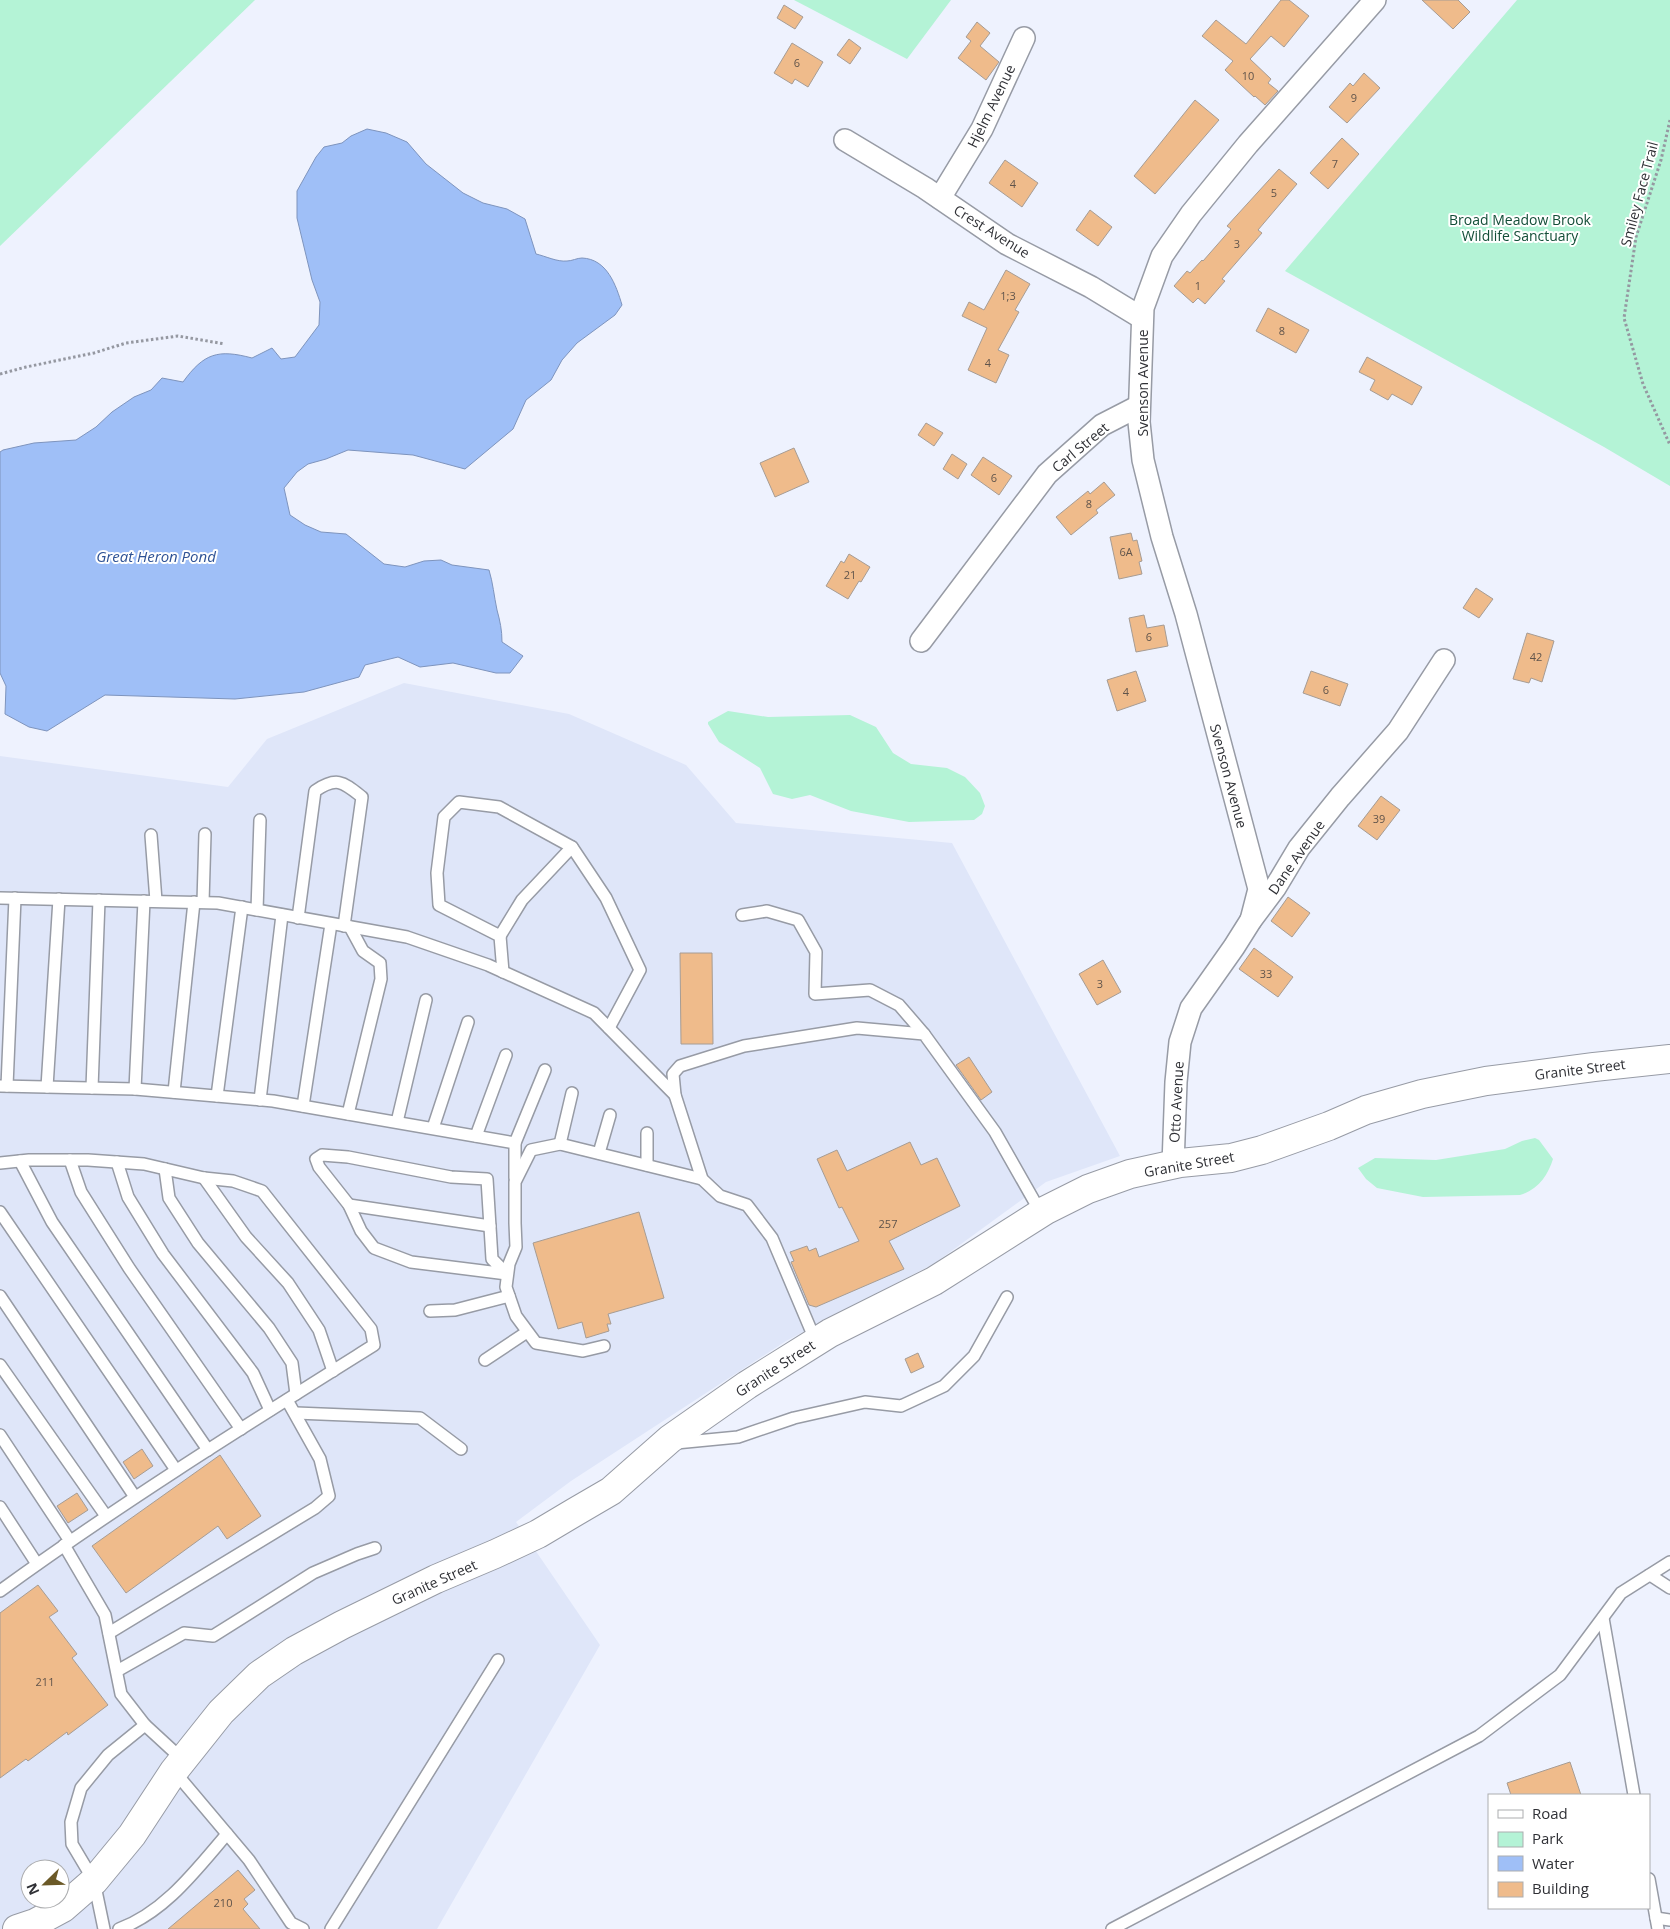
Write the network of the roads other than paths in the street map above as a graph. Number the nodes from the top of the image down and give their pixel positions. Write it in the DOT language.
graph roads {
  1 [pos="1375,0"];
  2 [pos="1024,38"];
  3 [pos="845,140"];
  4 [pos="940,198"];
  5 [pos="1142,318"];
  6 [pos="1139,406"];
  7 [pos="922,640"];
  8 [pos="1444,660"];
  9 [pos="260,820"];
  10 [pos="205,834"];
  11 [pos="151,835"];
  12 [pos="572,846"];
  13 [pos="0,898"];
  14 [pos="15,898"];
  15 [pos="59,899"];
  16 [pos="99,900"];
  17 [pos="144,901"];
  18 [pos="156,901"];
  19 [pos="198,902"];
  20 [pos="242,907"];
  21 [pos="257,910"];
  22 [pos="282,915"];
  23 [pos="742,915"];
  24 [pos="298,918"];
  25 [pos="1251,920"];
  26 [pos="331,924"];
  27 [pos="347,927"];
  28 [pos="500,936"];
  29 [pos="503,972"];
  30 [pos="426,1000"];
  31 [pos="468,1022"];
  32 [pos="610,1028"];
  33 [pos="924,1034"];
  34 [pos="1182,1039"];
  35 [pos="506,1055"];
  36 [pos="1670,1059"];
  37 [pos="545,1070"];
  38 [pos="3,1086"];
  39 [pos="47,1087"];
  40 [pos="92,1088"];
  41 [pos="135,1089"];
  42 [pos="174,1092"];
  43 [pos="572,1093"];
  44 [pos="675,1095"];
  45 [pos="216,1096"];
  46 [pos="260,1100"];
  47 [pos="303,1106"];
  48 [pos="348,1114"];
  49 [pos="610,1115"];
  50 [pos="397,1122"];
  51 [pos="432,1128"];
  52 [pos="647,1133"];
  53 [pos="476,1136"];
  54 [pos="515,1143"];
  55 [pos="560,1144"];
  56 [pos="599,1154"];
  57 [pos="70,1160"];
  58 [pos="20,1161"];
  59 [pos="117,1162"];
  60 [pos="0,1163"];
  61 [pos="647,1165"];
  62 [pos="1172,1165"];
  63 [pos="165,1169"];
  64 [pos="204,1178"];
  65 [pos="702,1180"];
  66 [pos="515,1182"];
  67 [pos="349,1205"];
  68 [pos="0,1212"];
  69 [pos="1041,1213"];
  70 [pos="490,1226"];
  71 [pos="508,1274"];
  72 [pos="0,1296"];
  73 [pos="509,1296"];
  74 [pos="1007,1297"];
  75 [pos="430,1311"];
  76 [pos="527,1332"];
  77 [pos="816,1342"];
  78 [pos="604,1346"];
  79 [pos="485,1360"];
  80 [pos="0,1365"];
  81 [pos="333,1371"];
  82 [pos="292,1397"];
  83 [pos="270,1410"];
  84 [pos="296,1414"];
  85 [pos="241,1429"];
  86 [pos="0,1435"];
  87 [pos="664,1444"];
  88 [pos="460,1449"];
  89 [pos="208,1450"];
  90 [pos="176,1470"];
  91 [pos="135,1497"];
  92 [pos="0,1507"];
  93 [pos="106,1516"];
  94 [pos="67,1543"];
  95 [pos="375,1548"];
  96 [pos="1670,1562"];
  97 [pos="37,1564"];
  98 [pos="1650,1574"];
  99 [pos="1,1588"];
  100 [pos="1670,1588"];
  101 [pos="1603,1618"];
  102 [pos="109,1633"];
  103 [pos="498,1660"];
  104 [pos="117,1670"];
  105 [pos="145,1726"];
  106 [pos="178,1766"];
  107 [pos="1634,1794"];
  108 [pos="227,1834"];
  109 [pos="94,1882"];
  110 [pos="1650,1884"];
  111 [pos="1670,1920"];
  112 [pos="1657,1923"];
  113 [pos="17,1929"];
  114 [pos="104,1929"];
  115 [pos="119,1929"];
  116 [pos="303,1929"];
  117 [pos="331,1929"];
  118 [pos="1112,1929"];
  1 -- 5 [label="street, Svenson Avenue"];
  2 -- 4 [label="street, Hjelm Avenue"];
  3 -- 4 [label="street, Crest Avenue"];
  4 -- 5 [label="street, Crest Avenue"];
  5 -- 6 [label="street, Svenson Avenue"];
  6 -- 7 [label="street, Carl Street"];
  6 -- 25 [label="street, Svenson Avenue"];
  8 -- 25 [label="street, Dane Avenue"];
  9 -- 21 [label="lane"];
  10 -- 19 [label="lane"];
  11 -- 18 [label="lane"];
  12 -- 28 [label="lane"];
  12 -- 28 [label="lane"];
  12 -- 32 [label="lane"];
  13 -- 14 [label="lane"];
  14 -- 15 [label="lane"];
  14 -- 38 [label="lane"];
  15 -- 16 [label="lane"];
  15 -- 39 [label="lane"];
  16 -- 17 [label="lane"];
  16 -- 40 [label="lane"];
  17 -- 18 [label="lane"];
  17 -- 41 [label="lane"];
  18 -- 19 [label="lane"];
  19 -- 20 [label="lane"];
  19 -- 42 [label="lane"];
  20 -- 21 [label="lane"];
  20 -- 45 [label="lane"];
  21 -- 22 [label="lane"];
  22 -- 24 [label="lane"];
  22 -- 46 [label="lane"];
  23 -- 33 [label="lane"];
  24 -- 26 [label="lane"];
  24 -- 27 [label="lane"];
  25 -- 34 [label="street, Dane Avenue"];
  26 -- 27 [label="lane"];
  26 -- 47 [label="lane"];
  27 -- 29 [label="lane"];
  27 -- 48 [label="lane"];
  28 -- 29 [label="lane"];
  29 -- 32 [label="lane"];
  30 -- 50 [label="lane"];
  31 -- 51 [label="lane"];
  32 -- 44 [label="lane"];
  33 -- 44 [label="lane"];
  33 -- 69 [label="lane"];
  34 -- 62 [label="street, Otto Avenue"];
  35 -- 53 [label="lane"];
  36 -- 62 [label="street, Granite Street"];
  37 -- 54 [label="lane"];
  38 -- 39 [label="lane"];
  39 -- 40 [label="lane"];
  40 -- 41 [label="lane"];
  41 -- 42 [label="lane"];
  42 -- 45 [label="lane"];
  43 -- 55 [label="lane"];
  44 -- 65 [label="lane"];
  45 -- 46 [label="lane"];
  46 -- 47 [label="lane"];
  47 -- 48 [label="lane"];
  48 -- 50 [label="lane"];
  49 -- 56 [label="lane"];
  50 -- 51 [label="lane"];
  51 -- 53 [label="lane"];
  52 -- 61 [label="lane"];
  53 -- 54 [label="lane"];
  54 -- 66 [label="lane"];
  55 -- 56 [label="lane"];
  55 -- 66 [label="lane"];
  56 -- 61 [label="lane"];
  57 -- 58 [label="lane"];
  57 -- 59 [label="lane"];
  57 -- 85 [label="lane"];
  58 -- 60 [label="lane"];
  58 -- 89 [label="lane"];
  59 -- 63 [label="lane"];
  59 -- 83 [label="lane"];
  61 -- 65 [label="lane"];
  62 -- 69 [label="street, Granite Street"];
  63 -- 64 [label="lane"];
  63 -- 82 [label="lane"];
  64 -- 81 [label="lane"];
  64 -- 81 [label="lane"];
  65 -- 77 [label="lane"];
  66 -- 71 [label="lane"];
  67 -- 70 [label="lane"];
  67 -- 70 [label="lane"];
  67 -- 71 [label="lane"];
  68 -- 90 [label="lane"];
  69 -- 77 [label="street, Granite Street"];
  70 -- 71 [label="lane"];
  71 -- 73 [label="lane"];
  72 -- 91 [label="lane"];
  73 -- 75 [label="lane"];
  73 -- 76 [label="lane"];
  74 -- 87 [label="lane"];
  76 -- 78 [label="lane"];
  76 -- 79 [label="lane"];
  77 -- 87 [label="street, Granite Street"];
  80 -- 93 [label="lane"];
  81 -- 82 [label="lane"];
  82 -- 83 [label="lane"];
  82 -- 84 [label="lane"];
  83 -- 85 [label="lane"];
  84 -- 88 [label="lane"];
  84 -- 102 [label="lane"];
  85 -- 89 [label="lane"];
  86 -- 94 [label="lane"];
  87 -- 106 [label="street, Granite Street"];
  89 -- 90 [label="lane"];
  90 -- 91 [label="lane"];
  91 -- 93 [label="lane"];
  92 -- 97 [label="lane"];
  93 -- 94 [label="lane"];
  94 -- 97 [label="lane"];
  94 -- 102 [label="lane"];
  95 -- 104 [label="lane"];
  96 -- 98 [label="lane"];
  97 -- 99 [label="lane"];
  98 -- 100 [label="lane"];
  98 -- 101 [label="lane"];
  101 -- 107 [label="lane"];
  101 -- 118 [label="lane"];
  102 -- 104 [label="lane"];
  103 -- 117 [label="lane"];
  104 -- 105 [label="lane"];
  105 -- 106 [label="lane"];
  105 -- 109 [label="lane"];
  106 -- 108 [label="lane"];
  106 -- 109 [label="street, Granite Street"];
  108 -- 115 [label="lane"];
  108 -- 116 [label="lane"];
  109 -- 113 [label="street, Granite Street"];
  109 -- 114 [label="lane"];
  110 -- 112 [label="lane"];
  111 -- 112 [label="lane"];
}
